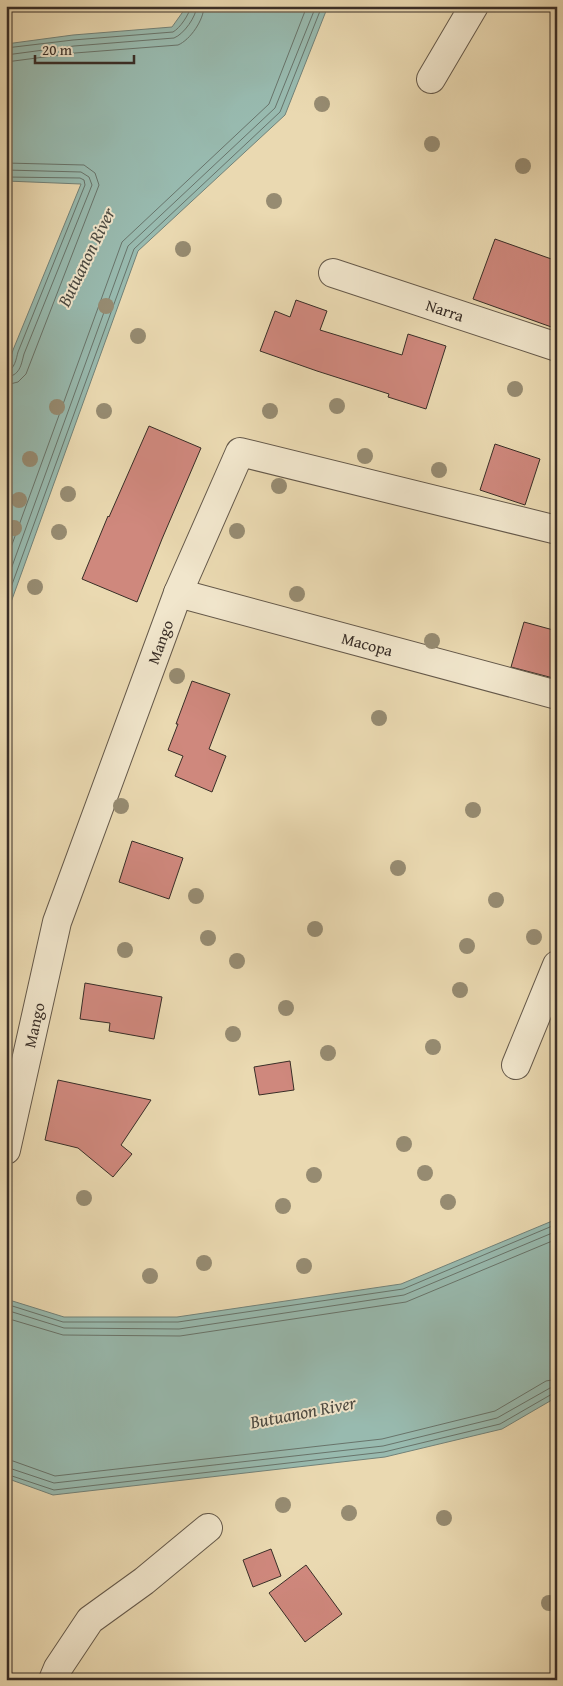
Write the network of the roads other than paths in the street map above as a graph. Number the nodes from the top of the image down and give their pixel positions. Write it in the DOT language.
graph roads {
  1 [pos="474,6"];
  2 [pos="430,79"];
  3 [pos="333,273"];
  4 [pos="557,348"];
  5 [pos="557,530"];
  6 [pos="178,593"];
  7 [pos="557,695"];
  8 [pos="557,965"];
  9 [pos="516,1065"];
  10 [pos="6,1150"];
  11 [pos="208,1528"];
  12 [pos="53,1680"];
  1 -- 2 [label="street"];
  3 -- 4 [label="street, Narra"];
  5 -- 6 [label="street, Mango"];
  6 -- 7 [label="street, Macopa"];
  6 -- 10 [label="street, Mango"];
  8 -- 9 [label="street"];
  11 -- 12 [label="street"];
}
